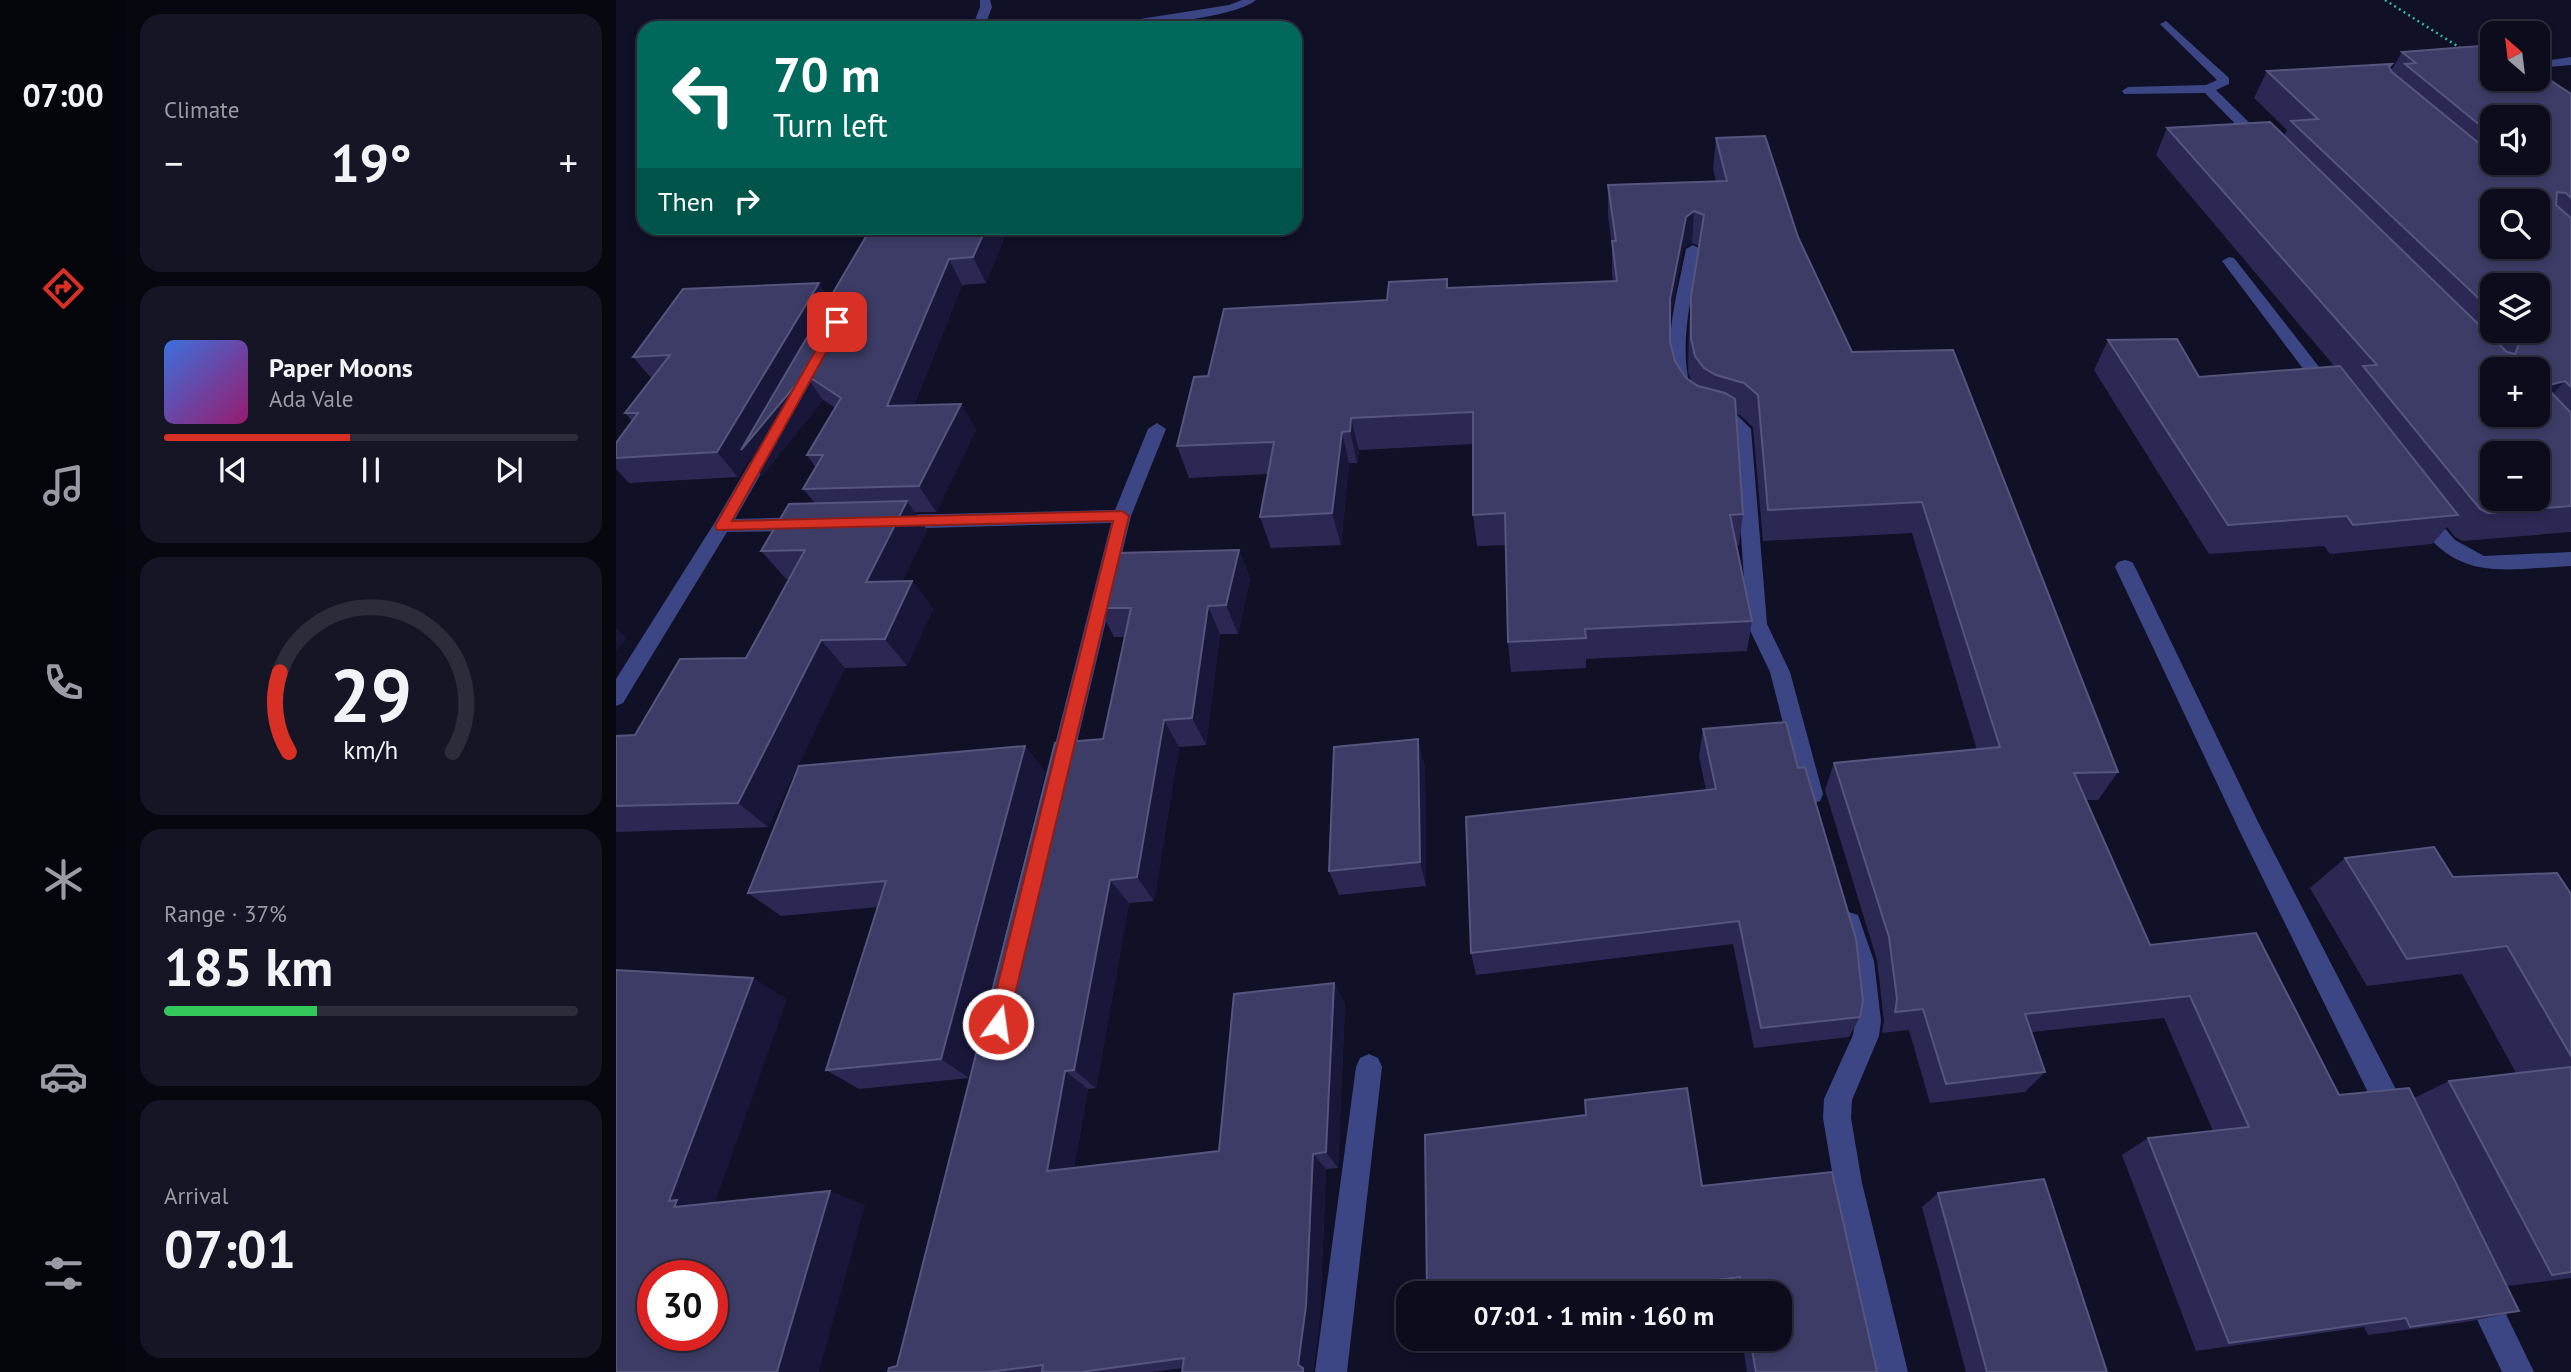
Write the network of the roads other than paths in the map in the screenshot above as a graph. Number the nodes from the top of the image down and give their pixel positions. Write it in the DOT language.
graph roads {
  1 [pos="985,0"];
  2 [pos="1251,0"];
  3 [pos="981,21"];
  4 [pos="1148,21"];
  5 [pos="2166,24"];
  6 [pos="2571,61"];
  7 [pos="2550,64"];
  8 [pos="2208,89"];
  9 [pos="2128,91"];
  10 [pos="2276,158"];
  11 [pos="1693,249"];
  12 [pos="2229,261"];
  13 [pos="2342,408"];
  14 [pos="1157,429"];
  15 [pos="774,435"];
  16 [pos="2412,502"];
  17 [pos="1122,516"];
  18 [pos="874,522"];
  19 [pos="818,524"];
  20 [pos="722,526"];
  21 [pos="2571,559"];
  22 [pos="2125,567"];
  23 [pos="616,697"];
  24 [pos="1055,787"];
  25 [pos="1818,816"];
  26 [pos="1842,895"];
  27 [pos="1369,1068"];
  28 [pos="2406,1140"];
  29 [pos="2471,1274"];
  30 [pos="1331,1372"];
  31 [pos="1892,1372"];
  32 [pos="2518,1372"];
  1 -- 3 [label="street"];
  2 -- 4 [label="street"];
  5 -- 8 [label="street"];
  6 -- 7 [label="street"];
  8 -- 9 [label="street"];
  8 -- 10 [label="street"];
  11 -- 25 [label="street"];
  12 -- 13 [label="street"];
  14 -- 17 [label="street"];
  15 -- 20 [label="street"];
  16 -- 21 [label="street"];
  17 -- 18 [label="street"];
  17 -- 24 [label="street"];
  19 -- 20 [label="street"];
  20 -- 23 [label="street"];
  22 -- 28 [label="street"];
  26 -- 31 [label="street"];
  27 -- 30 [label="street"];
  29 -- 32 [label="street"];
}
